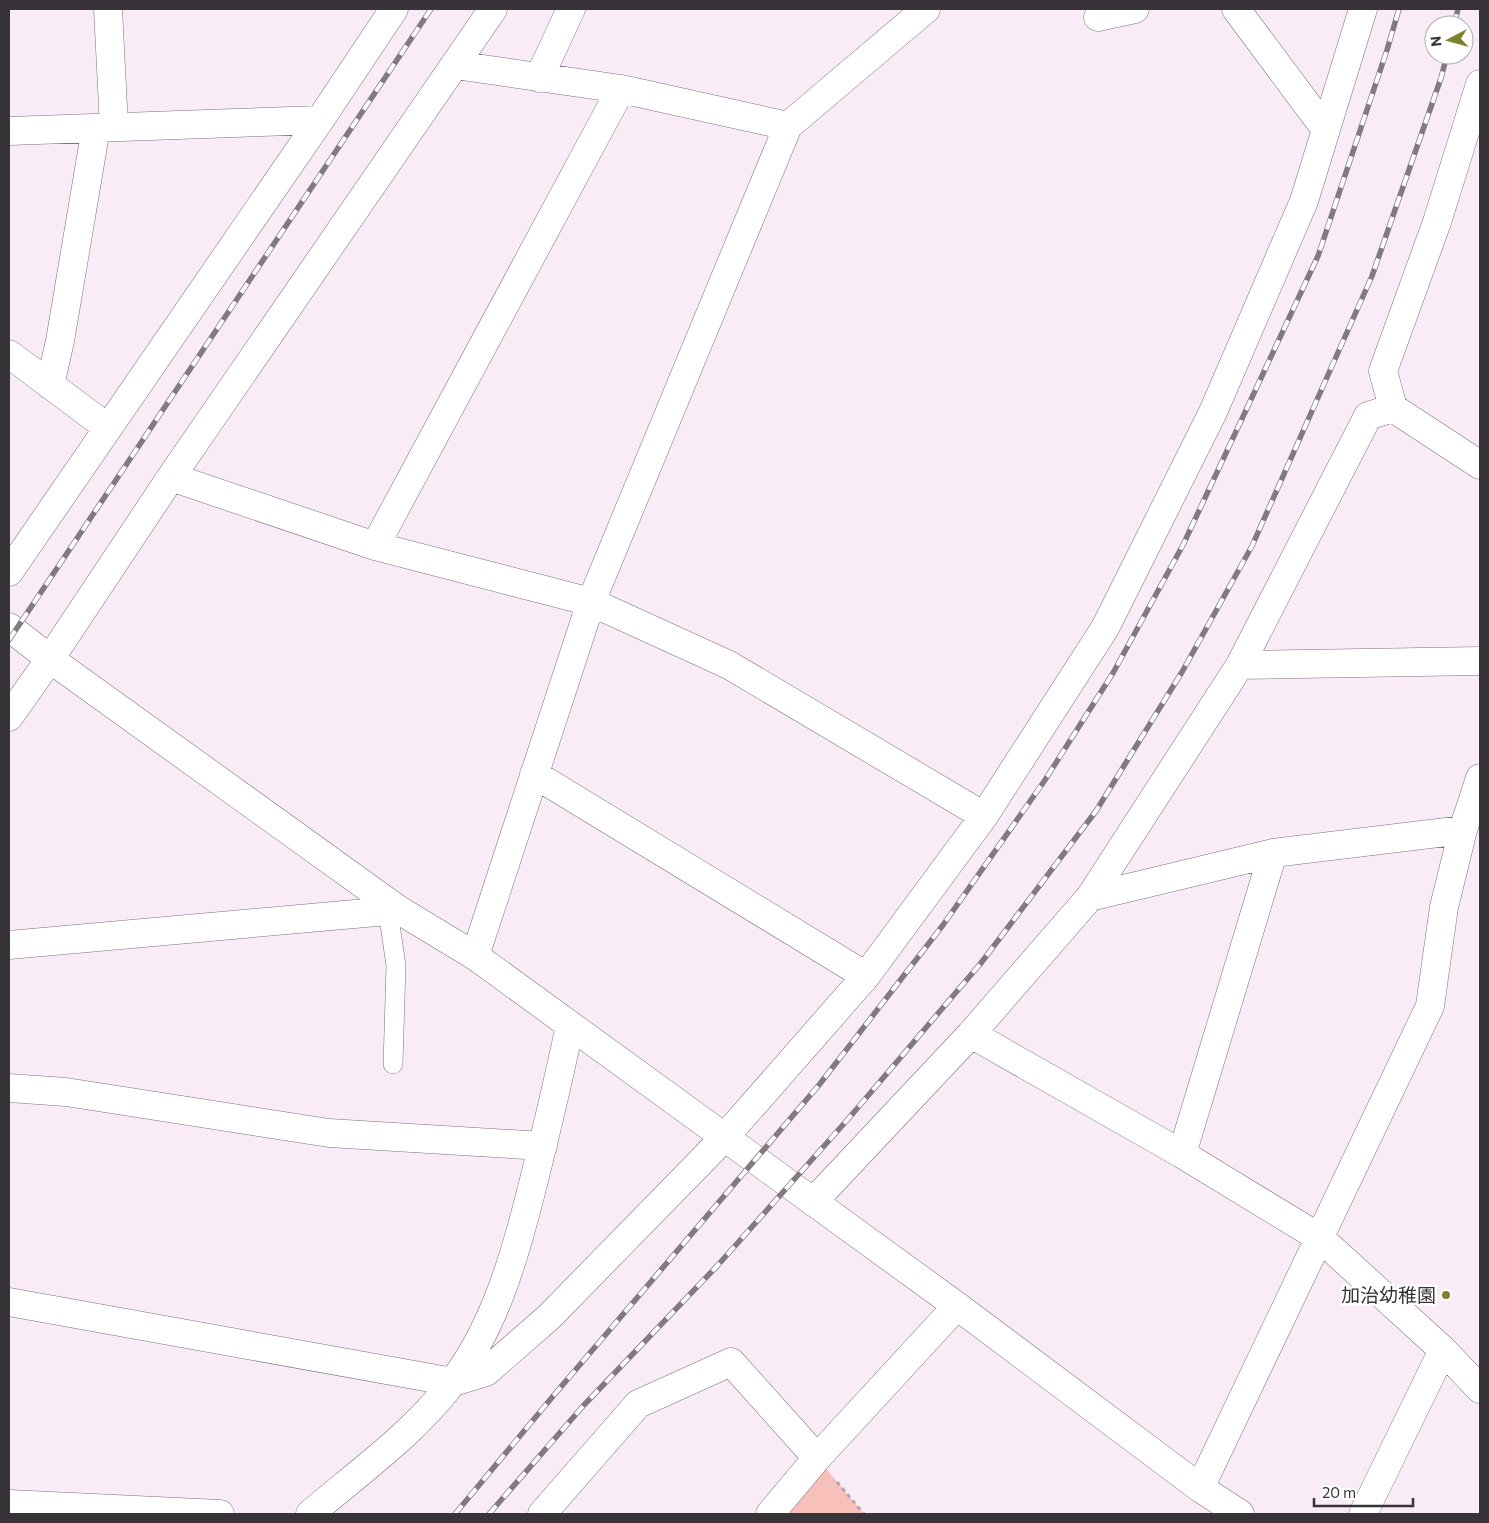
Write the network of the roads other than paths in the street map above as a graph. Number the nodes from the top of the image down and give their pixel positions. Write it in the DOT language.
graph roads {
  1 [pos="108,9"];
  2 [pos="394,9"];
  3 [pos="493,9"];
  4 [pos="570,9"];
  5 [pos="926,9"];
  6 [pos="1135,9"];
  7 [pos="1236,9"];
  8 [pos="1363,9"];
  9 [pos="1098,17"];
  10 [pos="455,65"];
  11 [pos="539,78"];
  12 [pos="1480,84"];
  13 [pos="621,90"];
  14 [pos="320,120"];
  15 [pos="788,126"];
  16 [pos="105,127"];
  17 [pos="1326,130"];
  18 [pos="9,131"];
  19 [pos="9,354"];
  20 [pos="50,385"];
  21 [pos="1393,408"];
  22 [pos="108,428"];
  23 [pos="1480,465"];
  24 [pos="171,476"];
  25 [pos="374,546"];
  26 [pos="9,572"];
  27 [pos="591,602"];
  28 [pos="9,627"];
  29 [pos="50,659"];
  30 [pos="1480,660"];
  31 [pos="1240,665"];
  32 [pos="9,717"];
  33 [pos="534,774"];
  34 [pos="1480,778"];
  35 [pos="984,816"];
  36 [pos="1463,830"];
  37 [pos="1273,853"];
  38 [pos="1090,897"];
  39 [pos="394,910"];
  40 [pos="9,945"];
  41 [pos="475,956"];
  42 [pos="866,976"];
  43 [pos="570,1026"];
  44 [pos="971,1034"];
  45 [pos="393,1064"];
  46 [pos="9,1088"];
  47 [pos="724,1138"];
  48 [pos="543,1146"];
  49 [pos="1182,1154"];
  50 [pos="814,1202"];
  51 [pos="1320,1238"];
  52 [pos="9,1302"];
  53 [pos="957,1306"];
  54 [pos="1443,1350"];
  55 [pos="452,1382"];
  56 [pos="1480,1389"];
  57 [pos="817,1458"];
  58 [pos="1200,1488"];
  59 [pos="9,1504"];
  60 [pos="220,1514"];
  61 [pos="310,1514"];
  62 [pos="542,1514"];
  63 [pos="770,1514"];
  64 [pos="1240,1514"];
  65 [pos="1363,1514"];
  1 -- 16 [label="street"];
  2 -- 14 [label="street"];
  3 -- 10 [label="street"];
  4 -- 11 [label="street"];
  5 -- 15 [label="street"];
  6 -- 9 [label="street"];
  7 -- 17 [label="street"];
  8 -- 17 [label="street"];
  10 -- 11 [label="street"];
  10 -- 24 [label="street"];
  11 -- 13 [label="street"];
  12 -- 21 [label="street"];
  13 -- 15 [label="street"];
  13 -- 25 [label="street"];
  14 -- 16 [label="street"];
  14 -- 22 [label="street"];
  15 -- 27 [label="street"];
  16 -- 18 [label="street"];
  16 -- 20 [label="street"];
  17 -- 35 [label="street"];
  19 -- 20 [label="street"];
  20 -- 22 [label="street"];
  21 -- 23 [label="street"];
  21 -- 31 [label="street"];
  22 -- 26 [label="street"];
  24 -- 25 [label="street"];
  24 -- 29 [label="street"];
  25 -- 27 [label="street"];
  27 -- 33 [label="street"];
  27 -- 35 [label="street"];
  28 -- 29 [label="street"];
  29 -- 32 [label="street"];
  29 -- 39 [label="street"];
  30 -- 31 [label="street"];
  31 -- 38 [label="street"];
  33 -- 41 [label="street"];
  33 -- 42 [label="street"];
  34 -- 36 [label="street"];
  35 -- 42 [label="street"];
  36 -- 37 [label="street"];
  36 -- 51 [label="street"];
  37 -- 38 [label="street"];
  37 -- 49 [label="street"];
  38 -- 44 [label="street"];
  39 -- 40 [label="street"];
  39 -- 41 [label="street"];
  39 -- 45 [label="lane"];
  41 -- 43 [label="street"];
  42 -- 47 [label="street"];
  43 -- 47 [label="street"];
  43 -- 48 [label="street"];
  44 -- 49 [label="street"];
  44 -- 50 [label="street"];
  46 -- 48 [label="street"];
  47 -- 50 [label="street"];
  47 -- 55 [label="street"];
  48 -- 55 [label="street"];
  49 -- 51 [label="street"];
  50 -- 53 [label="street"];
  51 -- 54 [label="street"];
  51 -- 58 [label="street"];
  52 -- 55 [label="street"];
  53 -- 57 [label="street"];
  53 -- 58 [label="street"];
  54 -- 56 [label="street"];
  54 -- 65 [label="street"];
  55 -- 61 [label="street"];
  57 -- 62 [label="street"];
  57 -- 63 [label="street"];
  58 -- 64 [label="street"];
  59 -- 60 [label="street"];
}
